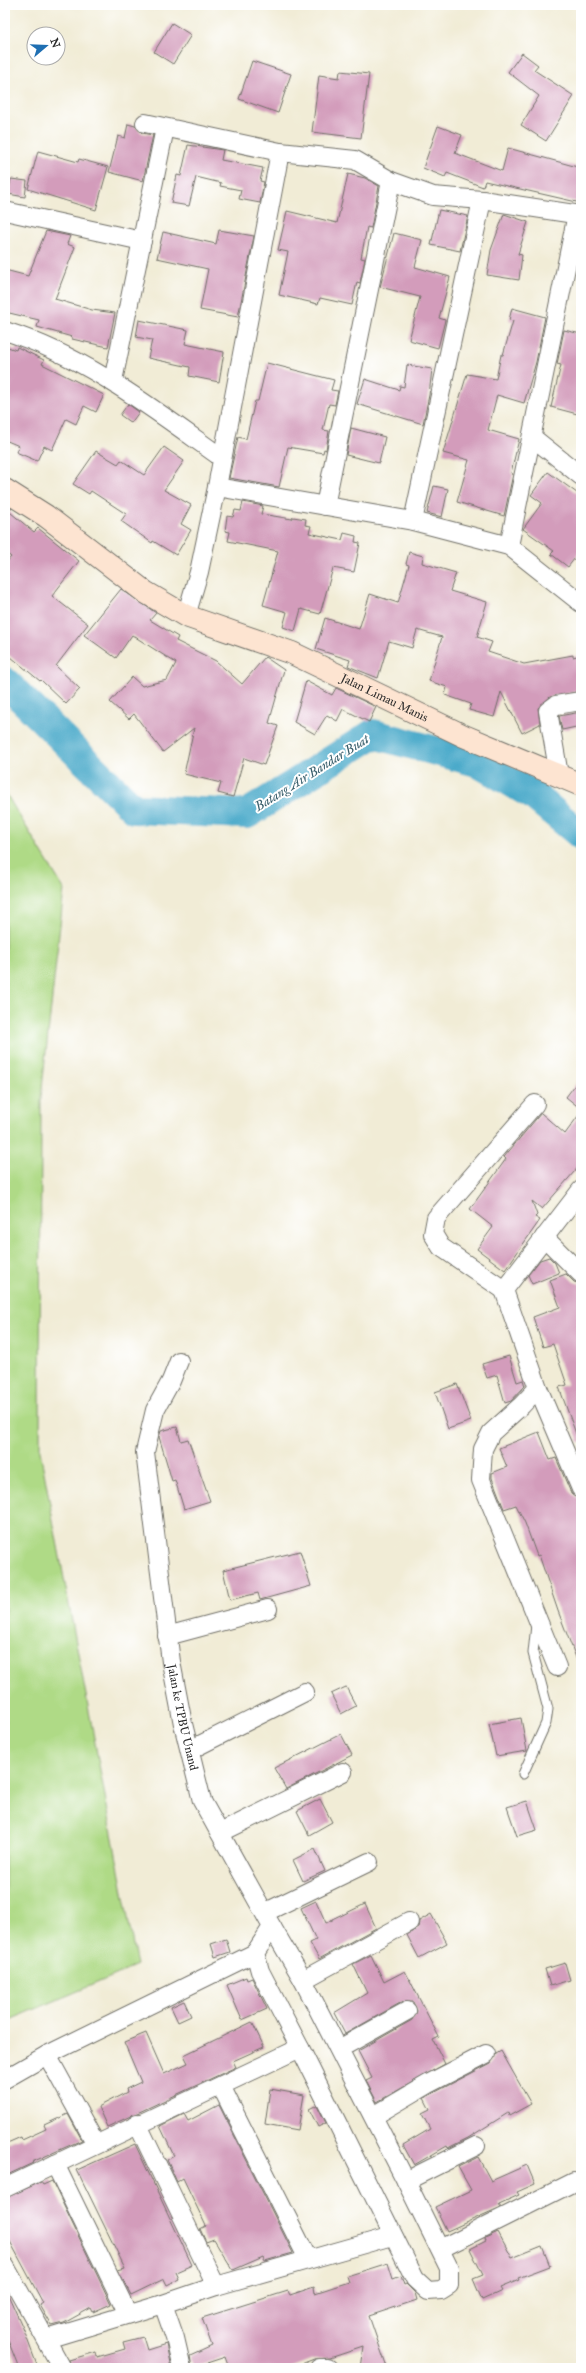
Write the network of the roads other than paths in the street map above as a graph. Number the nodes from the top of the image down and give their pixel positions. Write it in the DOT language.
graph roads {
  1 [pos="145,123"];
  2 [pos="165,128"];
  3 [pos="280,152"];
  4 [pos="392,181"];
  5 [pos="482,200"];
  6 [pos="5,211"];
  7 [pos="579,214"];
  8 [pos="142,241"];
  9 [pos="5,331"];
  10 [pos="113,381"];
  11 [pos="532,437"];
  12 [pos="222,458"];
  13 [pos="581,476"];
  14 [pos="216,487"];
  15 [pos="5,490"];
  16 [pos="325,506"];
  17 [pos="414,521"];
  18 [pos="509,546"];
  19 [pos="581,603"];
  20 [pos="186,616"];
  21 [pos="581,701"];
  22 [pos="559,775"];
  23 [pos="581,785"];
  24 [pos="535,1104"];
  25 [pos="581,1190"];
  26 [pos="544,1237"];
  27 [pos="581,1274"];
  28 [pos="504,1290"];
  29 [pos="178,1361"];
  30 [pos="538,1388"];
  31 [pos="581,1489"];
  32 [pos="268,1610"];
  33 [pos="537,1621"];
  34 [pos="167,1636"];
  35 [pos="557,1667"];
  36 [pos="305,1692"];
  37 [pos="190,1750"];
  38 [pos="343,1772"];
  39 [pos="523,1774"];
  40 [pos="220,1833"];
  41 [pos="369,1862"];
  42 [pos="269,1920"];
  43 [pos="409,1922"];
  44 [pos="255,1954"];
  45 [pos="303,1980"];
  46 [pos="407,2011"];
  47 [pos="300,2048"];
  48 [pos="339,2049"];
  49 [pos="486,2054"];
  50 [pos="47,2055"];
  51 [pos="5,2079"];
  52 [pos="221,2086"];
  53 [pos="374,2116"];
  54 [pos="137,2123"];
  55 [pos="96,2144"];
  56 [pos="476,2146"];
  57 [pos="55,2164"];
  58 [pos="406,2181"];
  59 [pos="574,2182"];
  60 [pos="5,2188"];
  61 [pos="392,2236"];
  62 [pos="440,2249"];
  63 [pos="308,2259"];
  64 [pos="5,2266"];
  65 [pos="216,2286"];
  66 [pos="163,2304"];
  67 [pos="128,2314"];
  68 [pos="47,2338"];
  69 [pos="62,2368"];
  70 [pos="182,2368"];
  71 [pos="319,2368"];
  72 [pos="328,2368"];
  1 -- 2 [label="street"];
  2 -- 3 [label="street"];
  2 -- 8 [label="street"];
  3 -- 4 [label="street"];
  3 -- 12 [label="street"];
  4 -- 5 [label="street"];
  4 -- 16 [label="street"];
  5 -- 7 [label="street"];
  5 -- 17 [label="street"];
  6 -- 8 [label="street"];
  7 -- 11 [label="street"];
  8 -- 10 [label="street"];
  9 -- 10 [label="street"];
  10 -- 12 [label="street"];
  11 -- 13 [label="street"];
  11 -- 18 [label="street"];
  12 -- 14 [label="street"];
  14 -- 16 [label="street"];
  14 -- 20 [label="street"];
  15 -- 20 [label="street, Jalan Limau Manis"];
  16 -- 17 [label="street"];
  17 -- 18 [label="street"];
  18 -- 19 [label="street"];
  20 -- 22 [label="street, Jalan Limau Manis"];
  21 -- 22 [label="street"];
  22 -- 23 [label="street, Jalan Limau Manis"];
  24 -- 28 [label="street"];
  25 -- 26 [label="street"];
  26 -- 27 [label="street"];
  26 -- 28 [label="street"];
  28 -- 30 [label="street"];
  29 -- 34 [label="street, Jalan ke TPBU Unand"];
  30 -- 31 [label="street"];
  30 -- 33 [label="street"];
  32 -- 34 [label="street"];
  33 -- 35 [label="street"];
  33 -- 39 [label="lane"];
  34 -- 37 [label="street, Jalan ke TPBU Unand"];
  36 -- 37 [label="street"];
  37 -- 40 [label="street, Jalan ke TPBU Unand"];
  38 -- 40 [label="street"];
  40 -- 42 [label="street, Jalan ke TPBU Unand"];
  41 -- 42 [label="street"];
  42 -- 44 [label="street"];
  42 -- 45 [label="street, Jalan ke TPBU Unand"];
  43 -- 45 [label="street"];
  44 -- 47 [label="street"];
  44 -- 50 [label="street"];
  45 -- 48 [label="street, Jalan ke TPBU Unand"];
  46 -- 48 [label="street"];
  47 -- 52 [label="street"];
  47 -- 61 [label="street"];
  48 -- 53 [label="street, Jalan ke TPBU Unand"];
  49 -- 53 [label="street"];
  50 -- 51 [label="street"];
  50 -- 55 [label="street"];
  52 -- 54 [label="street"];
  52 -- 63 [label="street"];
  53 -- 58 [label="street, Jalan ke TPBU Unand"];
  54 -- 55 [label="street"];
  54 -- 65 [label="street"];
  55 -- 57 [label="street"];
  56 -- 58 [label="street"];
  57 -- 60 [label="street"];
  57 -- 67 [label="street"];
  58 -- 62 [label="street, Jalan ke TPBU Unand"];
  59 -- 62 [label="street"];
  61 -- 62 [label="street, Jalan ke TPBU Unand"];
  61 -- 63 [label="street"];
  63 -- 65 [label="street"];
  64 -- 68 [label="street"];
  65 -- 66 [label="street"];
  66 -- 67 [label="street"];
  66 -- 70 [label="street"];
  67 -- 68 [label="street"];
  68 -- 69 [label="street"];
  71 -- 72 [label="street"];
}
